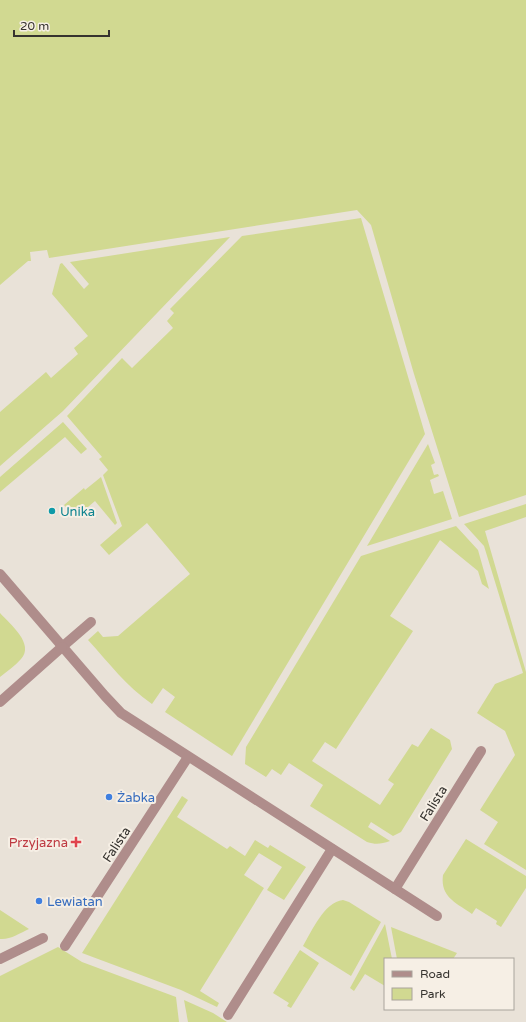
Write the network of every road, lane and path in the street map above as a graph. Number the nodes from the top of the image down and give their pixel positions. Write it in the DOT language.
graph roads {
  1 [pos="0,574"];
  2 [pos="91,622"];
  3 [pos="62,646"];
  4 [pos="0,702"];
  5 [pos="481,751"];
  6 [pos="188,757"];
  7 [pos="332,849"];
  8 [pos="394,889"];
  9 [pos="437,916"];
  10 [pos="43,938"];
  11 [pos="65,946"];
  12 [pos="0,959"];
  13 [pos="228,1015"];
  1 -- 3 [label="street"];
  2 -- 3 [label="street"];
  3 -- 4 [label="street"];
  3 -- 6 [label="street"];
  5 -- 8 [label="street, Falista"];
  6 -- 7 [label="street"];
  6 -- 11 [label="street, Falista"];
  7 -- 8 [label="street"];
  7 -- 13 [label="street"];
  8 -- 9 [label="street"];
  10 -- 12 [label="street"];
}
